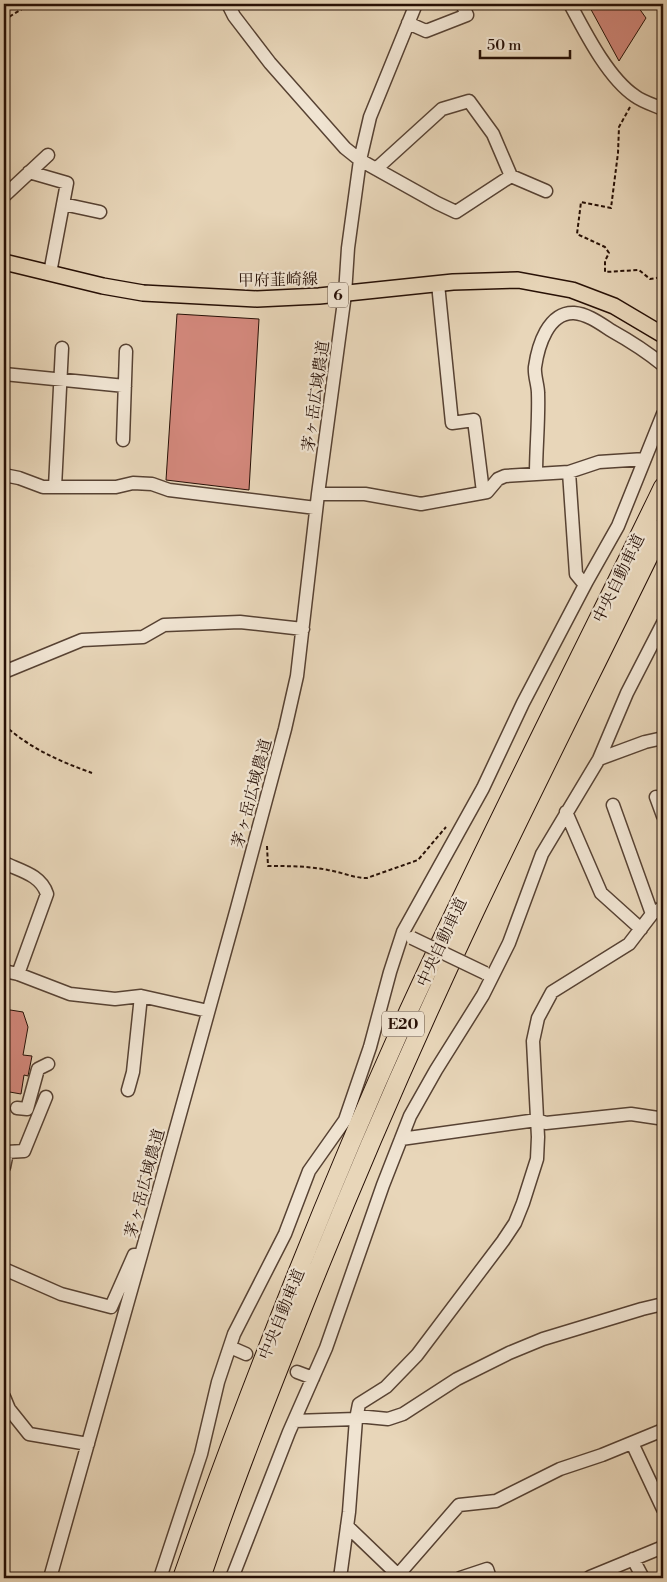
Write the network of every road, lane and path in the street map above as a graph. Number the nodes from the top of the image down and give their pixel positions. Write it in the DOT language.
graph roads {
  1 [pos="30,4"];
  2 [pos="228,4"];
  3 [pos="416,4"];
  4 [pos="462,4"];
  5 [pos="570,4"];
  6 [pos="4,20"];
  7 [pos="408,23"];
  8 [pos="635,96"];
  9 [pos="663,109"];
  10 [pos="48,155"];
  11 [pos="360,160"];
  12 [pos="376,169"];
  13 [pos="29,172"];
  14 [pos="511,176"];
  15 [pos="546,191"];
  16 [pos="4,196"];
  17 [pos="63,204"];
  18 [pos="100,212"];
  19 [pos="4,262"];
  20 [pos="50,272"];
  21 [pos="663,278"];
  22 [pos="438,284"];
  23 [pos="345,294"];
  24 [pos="592,298"];
  25 [pos="582,315"];
  26 [pos="663,335"];
  27 [pos="62,348"];
  28 [pos="126,351"];
  29 [pos="663,365"];
  30 [pos="4,374"];
  31 [pos="60,380"];
  32 [pos="125,386"];
  33 [pos="663,414"];
  34 [pos="123,440"];
  35 [pos="646,459"];
  36 [pos="568,472"];
  37 [pos="663,473"];
  38 [pos="536,474"];
  39 [pos="4,475"];
  40 [pos="55,487"];
  41 [pos="663,487"];
  42 [pos="483,492"];
  43 [pos="318,494"];
  44 [pos="316,508"];
  45 [pos="663,527"];
  46 [pos="630,555"];
  47 [pos="584,585"];
  48 [pos="663,623"];
  49 [pos="303,629"];
  50 [pos="4,672"];
  51 [pos="4,725"];
  52 [pos="663,738"];
  53 [pos="599,758"];
  54 [pos="92,773"];
  55 [pos="656,797"];
  56 [pos="613,805"];
  57 [pos="566,812"];
  58 [pos="663,816"];
  59 [pos="447,827"];
  60 [pos="254,841"];
  61 [pos="4,863"];
  62 [pos="663,907"];
  63 [pos="652,914"];
  64 [pos="641,929"];
  65 [pos="408,935"];
  66 [pos="4,971"];
  67 [pos="18,974"];
  68 [pos="489,975"];
  69 [pos="141,996"];
  70 [pos="208,1012"];
  71 [pos="48,1064"];
  72 [pos="128,1090"];
  73 [pos="46,1097"];
  74 [pos="17,1108"];
  75 [pos="663,1117"];
  76 [pos="537,1120"];
  77 [pos="401,1140"];
  78 [pos="4,1167"];
  79 [pos="142,1255"];
  80 [pos="4,1270"];
  81 [pos="663,1304"];
  82 [pos="230,1347"];
  83 [pos="246,1354"];
  84 [pos="297,1372"];
  85 [pos="312,1378"];
  86 [pos="4,1397"];
  87 [pos="356,1417"];
  88 [pos="294,1421"];
  89 [pos="663,1430"];
  90 [pos="632,1443"];
  91 [pos="88,1444"];
  92 [pos="663,1509"];
  93 [pos="347,1526"];
  94 [pos="663,1547"];
  95 [pos="633,1559"];
  96 [pos="398,1577"];
  97 [pos="590,1577"];
  98 [pos="50,1578"];
  99 [pos="160,1578"];
  100 [pos="182,1578"];
  101 [pos="201,1578"];
  102 [pos="232,1578"];
  103 [pos="340,1578"];
  104 [pos="460,1578"];
  105 [pos="490,1578"];
  106 [pos="643,1578"];
  1 -- 6 [label="path"];
  2 -- 11 [label="street"];
  3 -- 7 [label="street, 茅ヶ岳広域農道"];
  4 -- 7 [label="street"];
  5 -- 8 [label="street"];
  7 -- 11 [label="street, 茅ヶ岳広域農道"];
  8 -- 9 [label="street"];
  8 -- 21 [label="path"];
  10 -- 13 [label="street"];
  11 -- 12 [label="street"];
  11 -- 23 [label="street, 茅ヶ岳広域農道"];
  12 -- 14 [label="street"];
  12 -- 14 [label="street"];
  13 -- 16 [label="street"];
  13 -- 17 [label="street"];
  14 -- 15 [label="street"];
  17 -- 18 [label="street"];
  17 -- 20 [label="street"];
  19 -- 20 [label="main road, 甲府韮崎線 / 6"];
  20 -- 23 [label="main road, 甲府韮崎線 / 6"];
  22 -- 23 [label="main road, 甲府韮崎線 / 6"];
  22 -- 24 [label="main road, 甲府韮崎線 / 6"];
  22 -- 42 [label="street"];
  23 -- 43 [label="street, 茅ヶ岳広域農道"];
  24 -- 25 [label="street"];
  24 -- 26 [label="main road, 甲府韮崎線 / 6"];
  25 -- 29 [label="street"];
  25 -- 38 [label="street"];
  27 -- 31 [label="street"];
  28 -- 32 [label="street"];
  30 -- 31 [label="street"];
  31 -- 32 [label="street"];
  31 -- 40 [label="street"];
  32 -- 34 [label="street"];
  33 -- 35 [label="street"];
  35 -- 36 [label="street"];
  35 -- 47 [label="street"];
  36 -- 38 [label="street"];
  36 -- 47 [label="street"];
  37 -- 46 [label="highway"];
  38 -- 42 [label="street"];
  39 -- 40 [label="street"];
  40 -- 44 [label="street"];
  41 -- 46 [label="highway, 中央自動車道 / E20"];
  42 -- 43 [label="street"];
  43 -- 44 [label="street, 茅ヶ岳広域農道"];
  44 -- 49 [label="street, 茅ヶ岳広域農道"];
  45 -- 101 [label="highway, 中央自動車道 / E20"];
  46 -- 100 [label="highway, 中央自動車道 / E20"];
  47 -- 65 [label="street"];
  48 -- 53 [label="street"];
  49 -- 50 [label="street"];
  49 -- 60 [label="street, 茅ヶ岳広域農道"];
  51 -- 54 [label="path"];
  52 -- 53 [label="street"];
  53 -- 57 [label="street"];
  55 -- 58 [label="street"];
  56 -- 63 [label="street"];
  57 -- 64 [label="street"];
  57 -- 68 [label="street"];
  59 -- 60 [label="path"];
  60 -- 70 [label="street, 茅ヶ岳広域農道"];
  61 -- 67 [label="street"];
  62 -- 63 [label="street"];
  63 -- 64 [label="street"];
  64 -- 76 [label="street"];
  65 -- 68 [label="street, bridge"];
  65 -- 82 [label="street"];
  66 -- 67 [label="street"];
  67 -- 69 [label="street"];
  68 -- 77 [label="street"];
  69 -- 70 [label="street"];
  69 -- 72 [label="street"];
  70 -- 79 [label="street, 茅ヶ岳広域農道"];
  71 -- 74 [label="street"];
  73 -- 78 [label="street"];
  75 -- 76 [label="street"];
  76 -- 77 [label="street"];
  76 -- 87 [label="street"];
  77 -- 85 [label="street"];
  79 -- 80 [label="street"];
  79 -- 91 [label="street, 茅ヶ岳広域農道"];
  81 -- 87 [label="street"];
  82 -- 83 [label="street"];
  82 -- 99 [label="street"];
  84 -- 85 [label="street"];
  85 -- 88 [label="street"];
  86 -- 91 [label="street"];
  87 -- 88 [label="street"];
  87 -- 93 [label="street"];
  88 -- 102 [label="street"];
  89 -- 90 [label="street"];
  90 -- 92 [label="street"];
  90 -- 96 [label="street"];
  91 -- 98 [label="street, 茅ヶ岳広域農道"];
  93 -- 96 [label="street"];
  93 -- 103 [label="street"];
  94 -- 95 [label="street"];
  95 -- 97 [label="street"];
  95 -- 106 [label="street"];
  104 -- 105 [label="street"];
}
